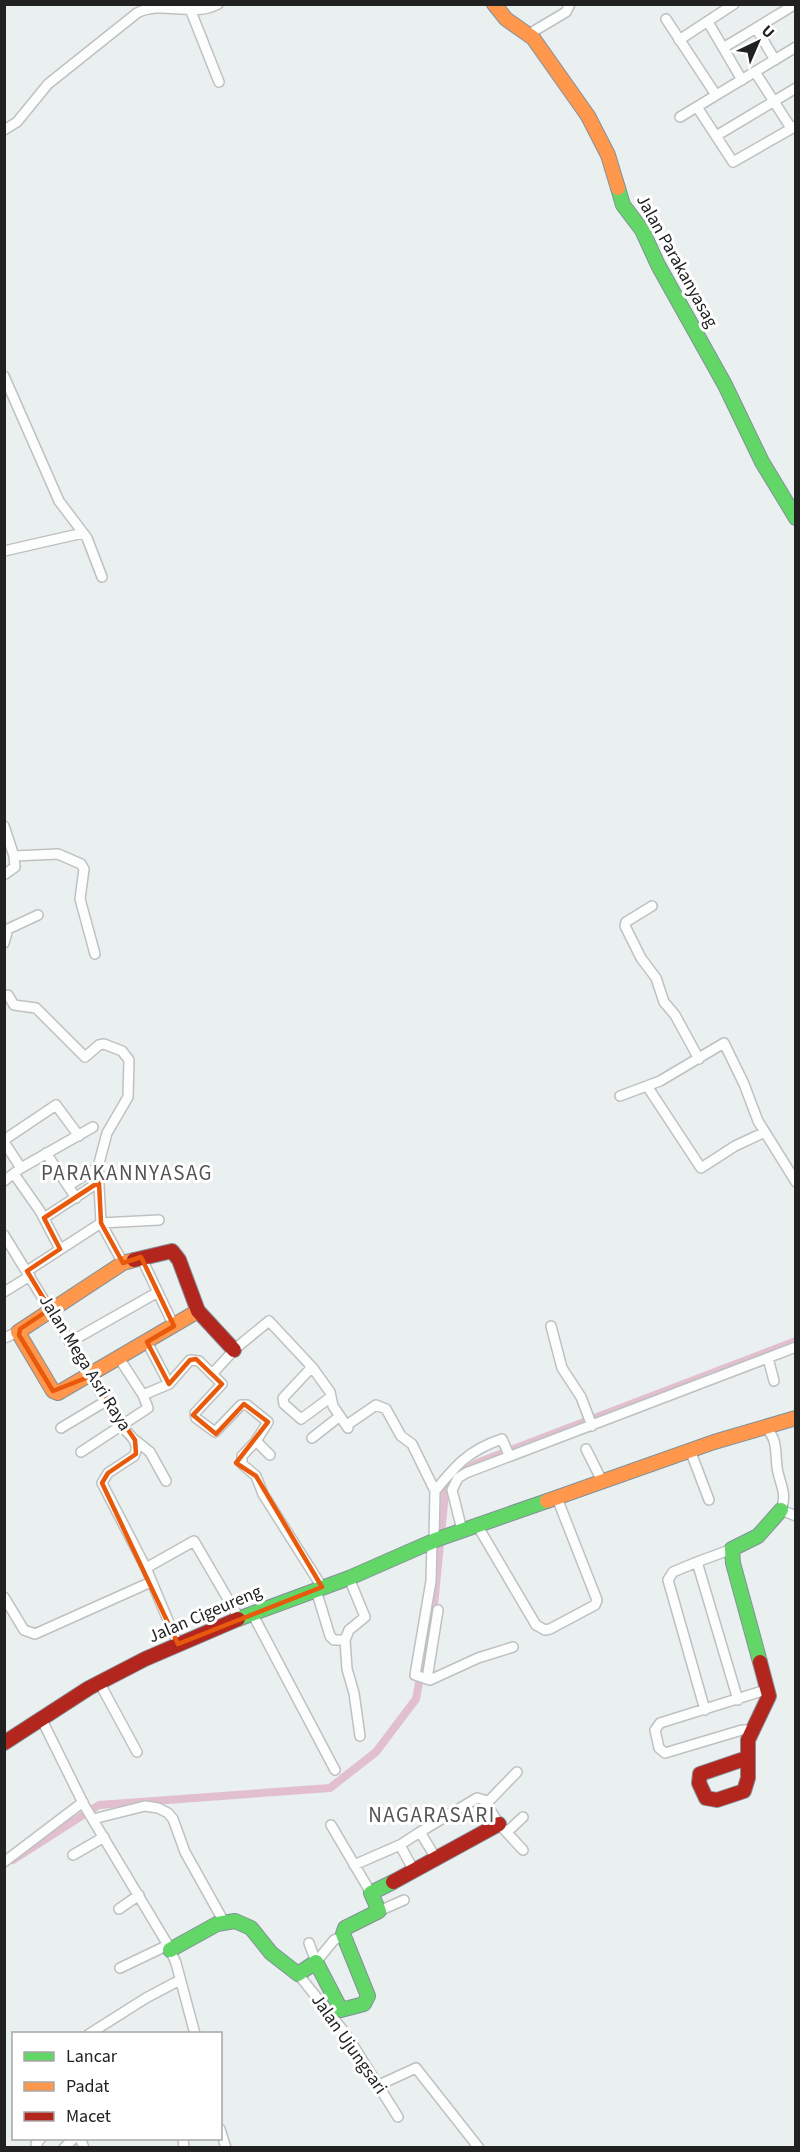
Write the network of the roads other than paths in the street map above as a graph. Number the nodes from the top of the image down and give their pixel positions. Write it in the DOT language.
graph roads {
  1 [pos="218,4"];
  2 [pos="494,4"];
  3 [pos="570,4"];
  4 [pos="734,4"];
  5 [pos="794,6"];
  6 [pos="190,9"];
  7 [pos="666,19"];
  8 [pos="708,22"];
  9 [pos="756,28"];
  10 [pos="529,34"];
  11 [pos="679,40"];
  12 [pos="795,47"];
  13 [pos="723,48"];
  14 [pos="775,60"];
  15 [pos="755,72"];
  16 [pos="742,80"];
  17 [pos="219,82"];
  18 [pos="795,88"];
  19 [pos="716,95"];
  20 [pos="774,102"];
  21 [pos="697,107"];
  22 [pos="680,117"];
  23 [pos="793,127"];
  24 [pos="4,130"];
  25 [pos="716,136"];
  26 [pos="4,375"];
  27 [pos="795,518"];
  28 [pos="83,533"];
  29 [pos="4,551"];
  30 [pos="102,577"];
  31 [pos="4,826"];
  32 [pos="14,856"];
  33 [pos="5,874"];
  34 [pos="652,906"];
  35 [pos="38,915"];
  36 [pos="4,943"];
  37 [pos="94,954"];
  38 [pos="10,994"];
  39 [pos="699,1059"];
  40 [pos="647,1086"];
  41 [pos="620,1096"];
  42 [pos="93,1127"];
  43 [pos="765,1132"];
  44 [pos="79,1136"];
  45 [pos="4,1141"];
  46 [pos="46,1154"];
  47 [pos="98,1167"];
  48 [pos="17,1171"];
  49 [pos="794,1175"];
  50 [pos="4,1181"];
  51 [pos="99,1182"];
  52 [pos="68,1186"];
  53 [pos="76,1198"];
  54 [pos="44,1218"];
  55 [pos="159,1220"];
  56 [pos="101,1223"];
  57 [pos="4,1235"];
  58 [pos="60,1248"];
  59 [pos="141,1257"];
  60 [pos="123,1263"];
  61 [pos="28,1274"];
  62 [pos="4,1292"];
  63 [pos="158,1292"];
  64 [pos="50,1310"];
  65 [pos="198,1311"];
  66 [pos="174,1326"];
  67 [pos="551,1326"];
  68 [pos="18,1332"];
  69 [pos="4,1338"];
  70 [pos="70,1342"];
  71 [pos="147,1342"];
  72 [pos="795,1347"];
  73 [pos="234,1350"];
  74 [pos="120,1358"];
  75 [pos="768,1358"];
  76 [pos="312,1368"];
  77 [pos="213,1373"];
  78 [pos="91,1376"];
  79 [pos="774,1381"];
  80 [pos="170,1384"];
  81 [pos="143,1395"];
  82 [pos="331,1396"];
  83 [pos="106,1401"];
  84 [pos="340,1416"];
  85 [pos="795,1418"];
  86 [pos="590,1420"];
  87 [pos="122,1426"];
  88 [pos="765,1427"];
  89 [pos="60,1428"];
  90 [pos="312,1438"];
  91 [pos="135,1440"];
  92 [pos="256,1441"];
  93 [pos="586,1449"];
  94 [pos="507,1450"];
  95 [pos="690,1450"];
  96 [pos="81,1452"];
  97 [pos="270,1455"];
  98 [pos="166,1481"];
  99 [pos="602,1481"];
  100 [pos="435,1491"];
  101 [pos="557,1498"];
  102 [pos="709,1500"];
  103 [pos="781,1510"];
  104 [pos="795,1516"];
  105 [pos="477,1526"];
  106 [pos="462,1530"];
  107 [pos="438,1539"];
  108 [pos="732,1549"];
  109 [pos="697,1562"];
  110 [pos="146,1568"];
  111 [pos="349,1578"];
  112 [pos="151,1582"];
  113 [pos="319,1588"];
  114 [pos="4,1597"];
  115 [pos="438,1610"];
  116 [pos="246,1616"];
  117 [pos="345,1640"];
  118 [pos="178,1644"];
  119 [pos="513,1647"];
  120 [pos="423,1679"];
  121 [pos="99,1682"];
  122 [pos="769,1689"];
  123 [pos="738,1700"];
  124 [pos="705,1710"];
  125 [pos="41,1718"];
  126 [pos="751,1730"];
  127 [pos="360,1736"];
  128 [pos="4,1743"];
  129 [pos="137,1752"];
  130 [pos="747,1758"];
  131 [pos="335,1770"];
  132 [pos="517,1772"];
  133 [pos="84,1804"];
  134 [pos="486,1804"];
  135 [pos="91,1817"];
  136 [pos="524,1817"];
  137 [pos="331,1825"];
  138 [pos="503,1828"];
  139 [pos="420,1832"];
  140 [pos="104,1837"];
  141 [pos="400,1845"];
  142 [pos="523,1850"];
  143 [pos="73,1855"];
  144 [pos="437,1860"];
  145 [pos="4,1862"];
  146 [pos="354,1865"];
  147 [pos="414,1871"];
  148 [pos="371,1893"];
  149 [pos="139,1895"];
  150 [pos="404,1900"];
  151 [pos="119,1909"];
  152 [pos="380,1911"];
  153 [pos="224,1922"];
  154 [pos="344,1936"];
  155 [pos="309,1943"];
  156 [pos="169,1947"];
  157 [pos="316,1962"];
  158 [pos="120,1968"];
  159 [pos="298,1974"];
  160 [pos="180,1980"];
  161 [pos="92,2032"];
  162 [pos="194,2032"];
  163 [pos="379,2085"];
  164 [pos="398,2117"];
  165 [pos="479,2148"];
  1 -- 6 [label="street"];
  2 -- 10 [label="street, Jalan Parakanyasag"];
  3 -- 10 [label="street"];
  4 -- 8 [label="street"];
  5 -- 9 [label="street"];
  6 -- 17 [label="street"];
  6 -- 24 [label="street"];
  7 -- 11 [label="street"];
  8 -- 11 [label="street"];
  8 -- 13 [label="street"];
  9 -- 13 [label="street"];
  9 -- 14 [label="street"];
  10 -- 27 [label="street, Jalan Parakanyasag"];
  11 -- 19 [label="street"];
  12 -- 14 [label="street"];
  13 -- 16 [label="street"];
  14 -- 15 [label="street"];
  15 -- 16 [label="street"];
  15 -- 20 [label="street"];
  16 -- 19 [label="street"];
  18 -- 20 [label="street"];
  19 -- 21 [label="street"];
  20 -- 23 [label="street"];
  20 -- 25 [label="street"];
  21 -- 22 [label="street"];
  21 -- 25 [label="street"];
  23 -- 25 [label="street"];
  26 -- 28 [label="street"];
  28 -- 29 [label="street"];
  28 -- 30 [label="street"];
  31 -- 32 [label="street"];
  32 -- 33 [label="street"];
  32 -- 37 [label="street"];
  34 -- 39 [label="street"];
  35 -- 36 [label="street"];
  38 -- 47 [label="street"];
  39 -- 40 [label="street"];
  39 -- 43 [label="street"];
  40 -- 41 [label="street"];
  40 -- 43 [label="street"];
  42 -- 44 [label="street"];
  43 -- 49 [label="street"];
  44 -- 45 [label="street"];
  44 -- 46 [label="street"];
  45 -- 48 [label="street"];
  46 -- 48 [label="street"];
  46 -- 52 [label="street"];
  47 -- 51 [label="street"];
  47 -- 52 [label="street"];
  48 -- 50 [label="street"];
  48 -- 54 [label="street"];
  51 -- 53 [label="street"];
  51 -- 56 [label="street"];
  52 -- 53 [label="street"];
  53 -- 54 [label="street"];
  54 -- 58 [label="street"];
  55 -- 56 [label="street"];
  56 -- 58 [label="street"];
  56 -- 60 [label="street"];
  57 -- 61 [label="street, Jalan Mega Asri Raya"];
  58 -- 61 [label="street"];
  59 -- 60 [label="street"];
  59 -- 63 [label="street"];
  59 -- 65 [label="street"];
  60 -- 64 [label="street"];
  61 -- 62 [label="street"];
  61 -- 64 [label="street, Jalan Mega Asri Raya"];
  63 -- 66 [label="street"];
  63 -- 70 [label="street"];
  64 -- 68 [label="street"];
  64 -- 70 [label="street, Jalan Mega Asri Raya"];
  65 -- 66 [label="street"];
  65 -- 73 [label="street"];
  66 -- 71 [label="street"];
  67 -- 86 [label="street"];
  68 -- 69 [label="street"];
  68 -- 78 [label="street"];
  70 -- 78 [label="street, Jalan Mega Asri Raya"];
  71 -- 74 [label="street"];
  71 -- 80 [label="street"];
  72 -- 75 [label="street"];
  73 -- 76 [label="street"];
  73 -- 77 [label="street"];
  74 -- 78 [label="street"];
  74 -- 81 [label="street"];
  75 -- 79 [label="street"];
  75 -- 86 [label="street"];
  76 -- 82 [label="street"];
  76 -- 82 [label="street"];
  77 -- 80 [label="street"];
  77 -- 92 [label="street"];
  78 -- 83 [label="street, Jalan Mega Asri Raya"];
  80 -- 81 [label="street"];
  81 -- 87 [label="street"];
  82 -- 84 [label="street"];
  83 -- 87 [label="street, Jalan Mega Asri Raya"];
  83 -- 89 [label="street"];
  84 -- 90 [label="street"];
  84 -- 100 [label="street"];
  85 -- 88 [label="street, Jalan Cigeureng"];
  86 -- 94 [label="street"];
  87 -- 91 [label="street, Jalan Mega Asri Raya"];
  87 -- 96 [label="street"];
  88 -- 95 [label="street, Jalan Cigeureng"];
  88 -- 103 [label="street"];
  91 -- 98 [label="street"];
  91 -- 110 [label="street, Jalan Mega Asri Raya"];
  92 -- 97 [label="street"];
  92 -- 113 [label="street"];
  93 -- 99 [label="street"];
  94 -- 100 [label="street"];
  94 -- 106 [label="street"];
  95 -- 99 [label="street, Jalan Cigeureng"];
  95 -- 102 [label="street"];
  99 -- 101 [label="street, Jalan Cigeureng"];
  100 -- 107 [label="street"];
  101 -- 105 [label="street, Jalan Cigeureng"];
  101 -- 105 [label="street"];
  103 -- 104 [label="street"];
  103 -- 108 [label="street"];
  105 -- 106 [label="street, Jalan Cigeureng"];
  106 -- 107 [label="street, Jalan Cigeureng"];
  107 -- 111 [label="street, Jalan Cigeureng"];
  107 -- 120 [label="street"];
  108 -- 109 [label="street"];
  108 -- 122 [label="street"];
  109 -- 123 [label="street"];
  109 -- 124 [label="street"];
  110 -- 112 [label="street, Jalan Mega Asri Raya"];
  110 -- 116 [label="street"];
  111 -- 113 [label="street, Jalan Cigeureng"];
  111 -- 117 [label="street"];
  112 -- 114 [label="street"];
  112 -- 118 [label="street, Jalan Mega Asri Raya"];
  113 -- 116 [label="street, Jalan Cigeureng"];
  113 -- 117 [label="street"];
  115 -- 120 [label="street"];
  116 -- 118 [label="street, Jalan Cigeureng"];
  116 -- 131 [label="street"];
  117 -- 127 [label="street"];
  118 -- 121 [label="street, Jalan Cigeureng"];
  119 -- 120 [label="street"];
  121 -- 125 [label="street, Jalan Cigeureng"];
  121 -- 129 [label="street"];
  122 -- 123 [label="street"];
  122 -- 126 [label="street"];
  123 -- 124 [label="street"];
  124 -- 126 [label="street"];
  125 -- 128 [label="street, Jalan Cigeureng"];
  125 -- 133 [label="street"];
  126 -- 130 [label="street"];
  132 -- 134 [label="street"];
  133 -- 135 [label="street"];
  133 -- 145 [label="street"];
  134 -- 138 [label="street"];
  134 -- 139 [label="street"];
  135 -- 140 [label="street"];
  135 -- 153 [label="street"];
  136 -- 138 [label="street"];
  137 -- 146 [label="street"];
  138 -- 142 [label="street"];
  138 -- 144 [label="street"];
  139 -- 141 [label="street"];
  139 -- 144 [label="street"];
  140 -- 143 [label="street"];
  140 -- 149 [label="street"];
  141 -- 146 [label="street"];
  141 -- 147 [label="street"];
  144 -- 147 [label="street"];
  146 -- 148 [label="street"];
  147 -- 148 [label="street"];
  148 -- 152 [label="street"];
  149 -- 151 [label="street"];
  149 -- 156 [label="street"];
  150 -- 152 [label="street"];
  152 -- 154 [label="street"];
  153 -- 156 [label="street"];
  153 -- 159 [label="street"];
  154 -- 157 [label="street"];
  154 -- 157 [label="street"];
  155 -- 157 [label="street"];
  156 -- 158 [label="street"];
  156 -- 160 [label="street"];
  157 -- 159 [label="street"];
  159 -- 163 [label="street, Jalan Ujungsari"];
  160 -- 161 [label="street"];
  160 -- 162 [label="street"];
  163 -- 164 [label="street, Jalan Ujungsari"];
  163 -- 165 [label="street"];
}
